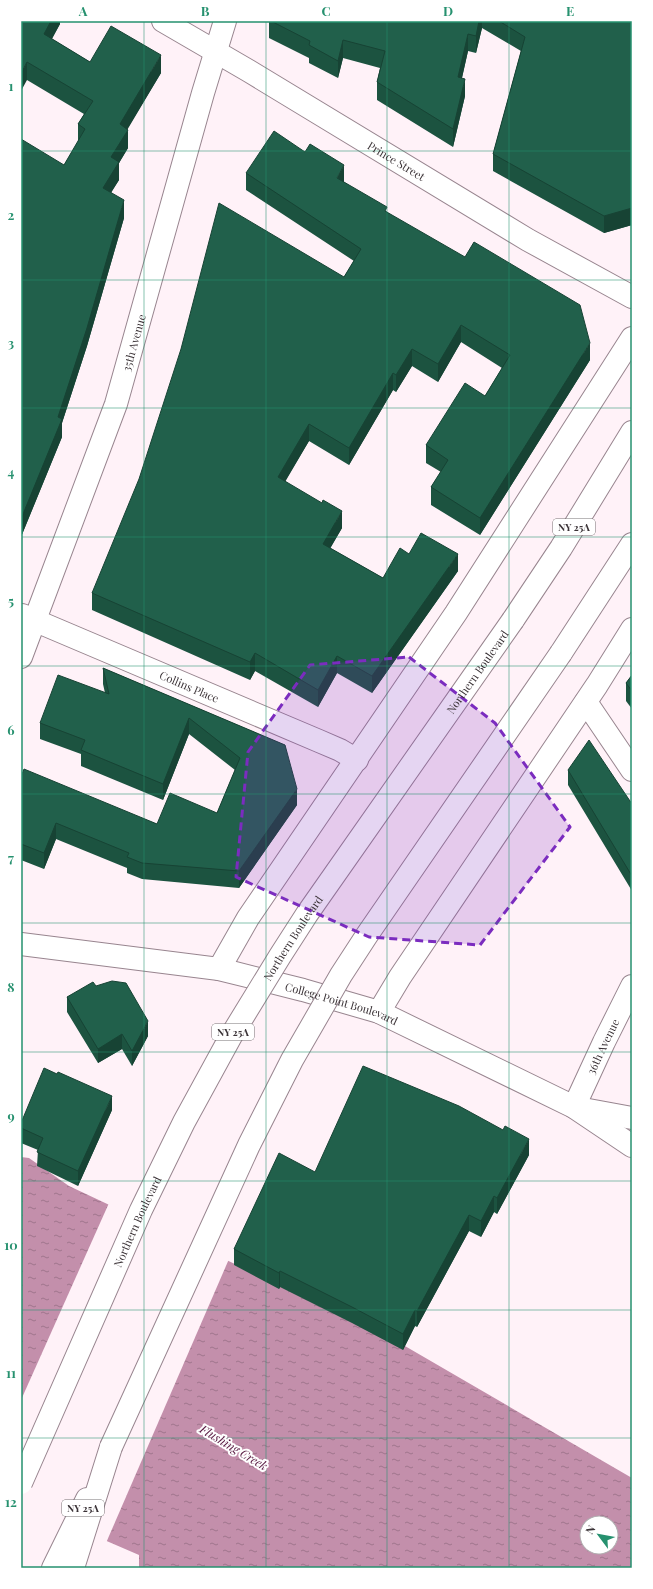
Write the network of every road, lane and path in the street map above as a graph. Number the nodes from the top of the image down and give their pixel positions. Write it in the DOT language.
graph roads {
  1 [pos="162,21"];
  2 [pos="225,21"];
  3 [pos="216,52"];
  4 [pos="632,297"];
  5 [pos="632,338"];
  6 [pos="632,432"];
  7 [pos="632,544"];
  8 [pos="28,618"];
  9 [pos="632,629"];
  10 [pos="21,656"];
  11 [pos="586,702"];
  12 [pos="357,760"];
  13 [pos="632,770"];
  14 [pos="21,944"];
  15 [pos="219,969"];
  16 [pos="632,986"];
  17 [pos="379,1012"];
  18 [pos="574,1107"];
  19 [pos="632,1118"];
  20 [pos="632,1146"];
  21 [pos="111,1447"];
  22 [pos="21,1483"];
  23 [pos="53,1568"];
  24 [pos="73,1568"];
  1 -- 3 [label="main road, Prince Street"];
  2 -- 3 [label="main road, 35th Avenue"];
  3 -- 4 [label="main road, Prince Street"];
  3 -- 8 [label="main road, 35th Avenue"];
  5 -- 12 [label="main road"];
  6 -- 22 [label="main road, Northern Boulevard / NY 25A, bridge"];
  7 -- 21 [label="main road, NY 25A, bridge"];
  8 -- 10 [label="main road, 35th Avenue"];
  8 -- 12 [label="main road, Collins Place"];
  9 -- 11 [label="main road"];
  11 -- 13 [label="main road"];
  11 -- 17 [label="main road"];
  12 -- 15 [label="main road"];
  14 -- 15 [label="main road, College Point Boulevard"];
  15 -- 17 [label="main road, College Point Boulevard"];
  16 -- 18 [label="main road, 36th Avenue"];
  17 -- 18 [label="main road, College Point Boulevard"];
  18 -- 19 [label="main road, College Point Boulevard"];
  18 -- 20 [label="main road, College Point Boulevard"];
  21 -- 23 [label="main road, NY 25A"];
  21 -- 24 [label="main road"];
}
